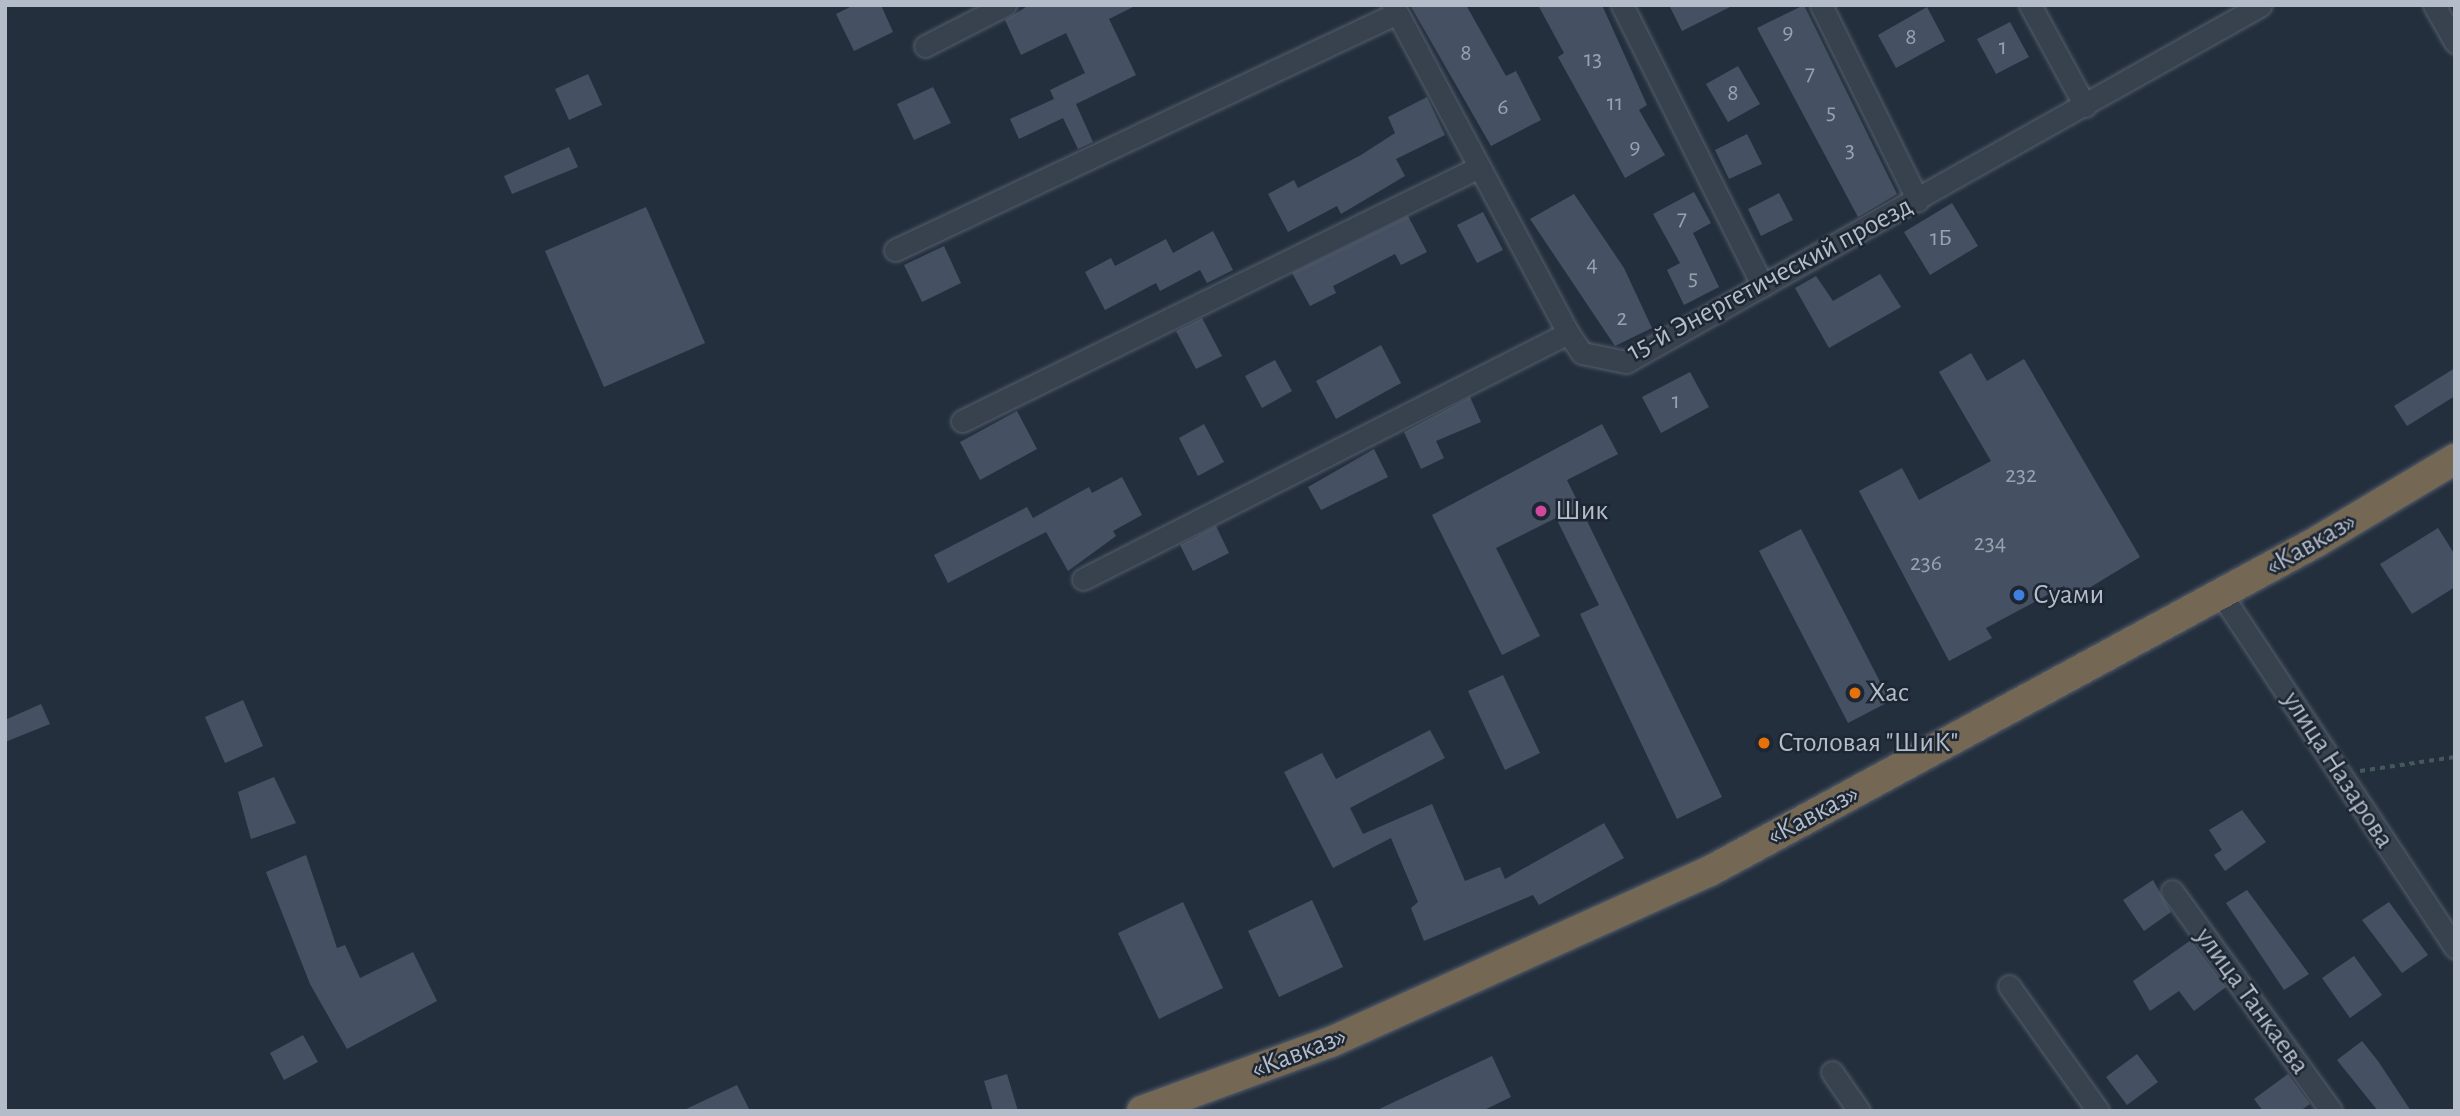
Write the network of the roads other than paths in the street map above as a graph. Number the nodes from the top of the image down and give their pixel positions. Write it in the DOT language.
graph roads {
  1 [pos="1005,5"];
  2 [pos="1622,5"];
  3 [pos="1821,5"];
  4 [pos="2030,5"];
  5 [pos="2261,5"];
  6 [pos="2434,5"];
  7 [pos="1395,9"];
  8 [pos="2236,11"];
  9 [pos="2455,42"];
  10 [pos="925,46"];
  11 [pos="2085,106"];
  12 [pos="1479,167"];
  13 [pos="1917,200"];
  14 [pos="895,250"];
  15 [pos="1763,286"];
  16 [pos="1568,332"];
  17 [pos="962,421"];
  18 [pos="2455,459"];
  19 [pos="1083,579"];
  20 [pos="2221,594"];
  21 [pos="2172,891"];
  22 [pos="2455,947"];
  23 [pos="2010,986"];
  24 [pos="1832,1072"];
  25 [pos="1142,1111"];
  26 [pos="1859,1111"];
  27 [pos="2098,1111"];
  28 [pos="2331,1111"];
  1 -- 10 [label="street"];
  2 -- 15 [label="street"];
  3 -- 13 [label="street"];
  4 -- 11 [label="street"];
  5 -- 8 [label="street, 15-й Энергетический проезд"];
  6 -- 9 [label="street"];
  7 -- 12 [label="street, 15-й Энергетический проезд"];
  7 -- 14 [label="street"];
  8 -- 11 [label="street, 15-й Энергетический проезд"];
  11 -- 13 [label="street, 15-й Энергетический проезд"];
  12 -- 16 [label="street, 15-й Энергетический проезд"];
  12 -- 17 [label="street"];
  13 -- 15 [label="street, 15-й Энергетический проезд"];
  15 -- 16 [label="street, 15-й Энергетический проезд"];
  16 -- 19 [label="street"];
  18 -- 20 [label="highway, «Кавказ»"];
  20 -- 22 [label="street, улица Назарова"];
  20 -- 25 [label="highway, «Кавказ»"];
  21 -- 28 [label="street, улица Танкаева"];
  23 -- 27 [label="street"];
  24 -- 26 [label="street"];
}
